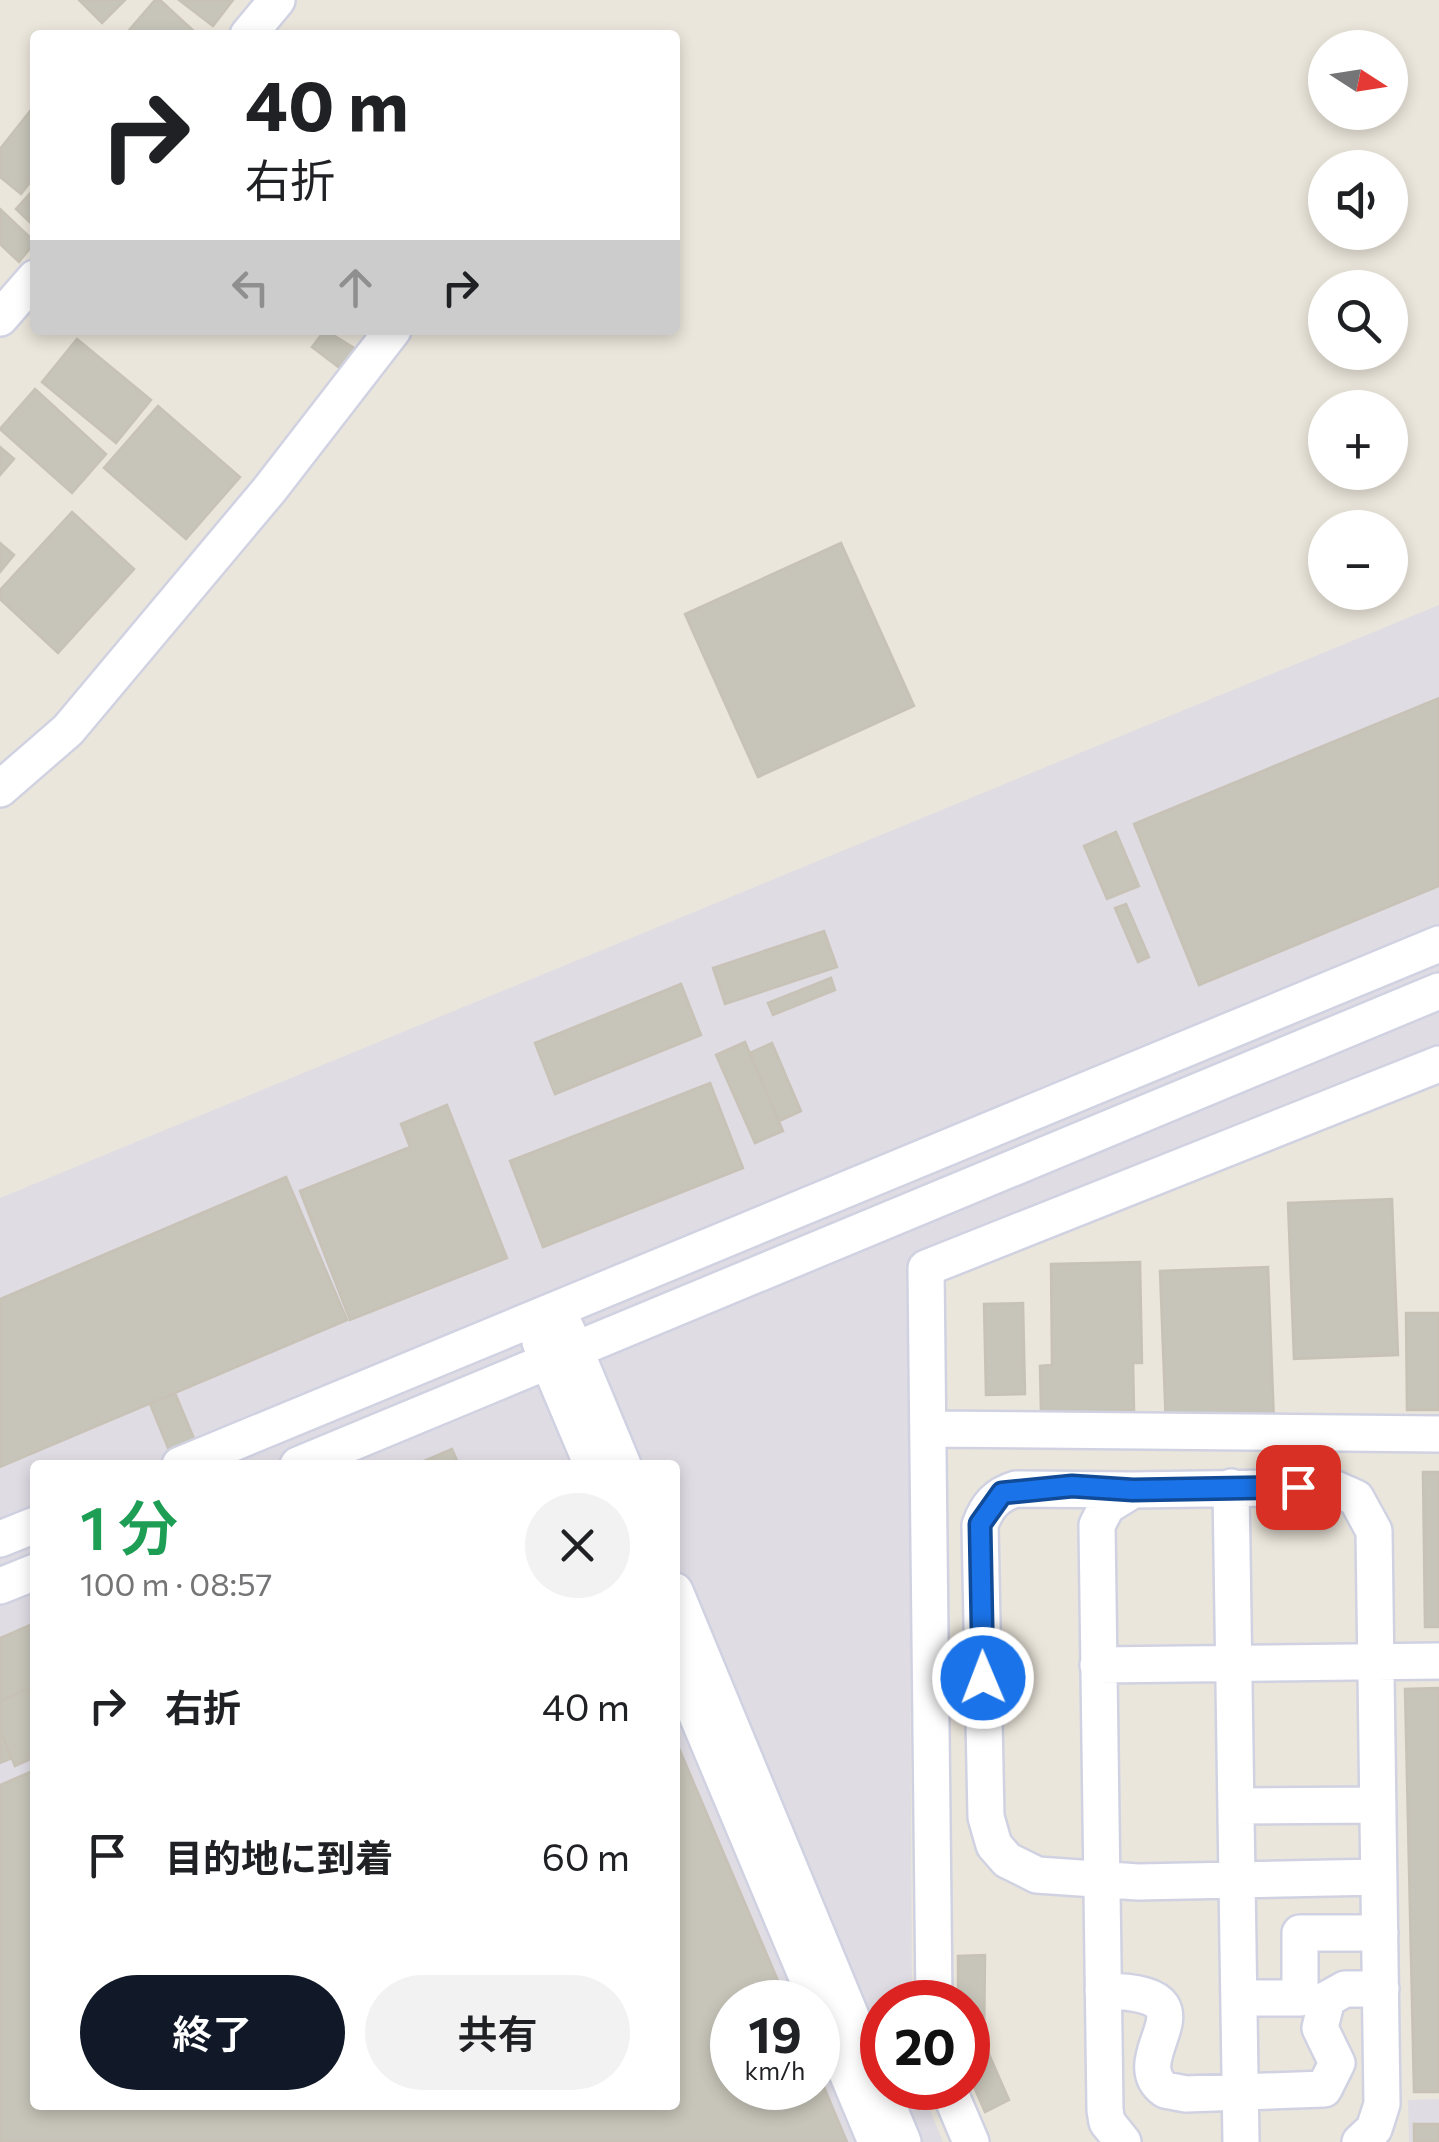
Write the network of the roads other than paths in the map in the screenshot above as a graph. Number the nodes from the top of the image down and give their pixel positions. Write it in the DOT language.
graph roads {
  1 [pos="277,0"];
  2 [pos="252,30"];
  3 [pos="30,284"];
  4 [pos="0,318"];
  5 [pos="389,335"];
  6 [pos="0,788"];
  7 [pos="1439,944"];
  8 [pos="1439,991"];
  9 [pos="1439,1064"];
  10 [pos="544,1314"];
  11 [pos="562,1356"];
  12 [pos="930,1429"];
  13 [pos="1439,1434"];
  14 [pos="192,1460"];
  15 [pos="310,1460"];
  16 [pos="591,1460"];
  17 [pos="620,1460"];
  18 [pos="1231,1487"];
  19 [pos="1133,1490"];
  20 [pos="30,1527"];
  21 [pos="0,1539"];
  22 [pos="30,1574"];
  23 [pos="0,1586"];
  24 [pos="680,1603"];
  25 [pos="1376,1662"];
  26 [pos="1439,1662"];
  27 [pos="1235,1664"];
  28 [pos="1098,1665"];
  29 [pos="680,1675"];
  30 [pos="1378,1805"];
  31 [pos="1237,1806"];
  32 [pos="1380,1877"];
  33 [pos="1102,1879"];
  34 [pos="1238,1880"];
  35 [pos="1380,1933"];
  36 [pos="934,1980"];
  37 [pos="1381,1989"];
  38 [pos="1103,1991"];
  39 [pos="1240,1998"];
  40 [pos="1241,2094"];
  41 [pos="957,2110"];
  42 [pos="876,2142"];
  43 [pos="902,2142"];
  44 [pos="971,2142"];
  45 [pos="1123,2142"];
  46 [pos="1241,2142"];
  47 [pos="1360,2142"];
  1 -- 2 [label="street"];
  3 -- 4 [label="street"];
  5 -- 6 [label="street"];
  7 -- 10 [label="street"];
  8 -- 11 [label="street"];
  9 -- 12 [label="street"];
  10 -- 11 [label="street"];
  10 -- 14 [label="street"];
  11 -- 15 [label="street"];
  11 -- 16 [label="street"];
  11 -- 17 [label="street"];
  12 -- 13 [label="street"];
  12 -- 36 [label="street"];
  18 -- 19 [label="street"];
  18 -- 25 [label="street"];
  18 -- 27 [label="street"];
  19 -- 28 [label="street"];
  19 -- 33 [label="street"];
  20 -- 21 [label="street"];
  22 -- 23 [label="street"];
  24 -- 43 [label="street"];
  25 -- 26 [label="street"];
  25 -- 27 [label="street"];
  25 -- 30 [label="street"];
  27 -- 28 [label="street"];
  27 -- 31 [label="street"];
  28 -- 33 [label="street"];
  29 -- 42 [label="street"];
  30 -- 31 [label="street"];
  30 -- 32 [label="street"];
  31 -- 34 [label="street"];
  32 -- 34 [label="street"];
  32 -- 35 [label="street"];
  33 -- 34 [label="street"];
  33 -- 38 [label="street"];
  34 -- 39 [label="street"];
  35 -- 37 [label="street"];
  35 -- 39 [label="street"];
  37 -- 40 [label="street"];
  37 -- 47 [label="street"];
  38 -- 40 [label="street"];
  38 -- 45 [label="street"];
  39 -- 40 [label="street"];
  40 -- 46 [label="street"];
  41 -- 44 [label="street"];
}
